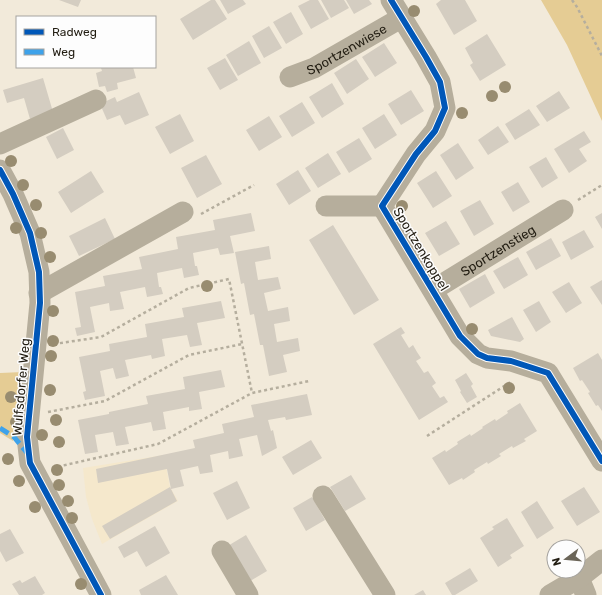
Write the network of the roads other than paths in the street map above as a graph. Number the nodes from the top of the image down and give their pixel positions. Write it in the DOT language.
graph roads {
  1 [pos="391,0"];
  2 [pos="401,18"];
  3 [pos="290,77"];
  4 [pos="96,100"];
  5 [pos="0,144"];
  6 [pos="0,170"];
  7 [pos="326,206"];
  8 [pos="382,206"];
  9 [pos="563,210"];
  10 [pos="183,212"];
  11 [pos="433,290"];
  12 [pos="39,293"];
  13 [pos="602,461"];
  14 [pos="323,496"];
  15 [pos="222,551"];
  16 [pos="602,560"];
  17 [pos="582,587"];
  18 [pos="94,592"];
  19 [pos="248,595"];
  20 [pos="385,595"];
  21 [pos="550,595"];
  1 -- 2 [label="street, Sportzenkoppel"];
  2 -- 3 [label="street, Sportzenwiese"];
  2 -- 8 [label="street, Sportzenkoppel"];
  4 -- 5 [label="street"];
  6 -- 12 [label="street, Wulfsdorfer Weg"];
  7 -- 8 [label="street"];
  8 -- 11 [label="street, Sportzenkoppel"];
  9 -- 11 [label="street, Sportzenstieg"];
  10 -- 12 [label="street"];
  11 -- 13 [label="street, Sportzenkoppel"];
  12 -- 18 [label="street, Wulfsdorfer Weg"];
  14 -- 20 [label="street"];
  15 -- 19 [label="street"];
  16 -- 17 [label="street"];
  17 -- 21 [label="street"];
}
